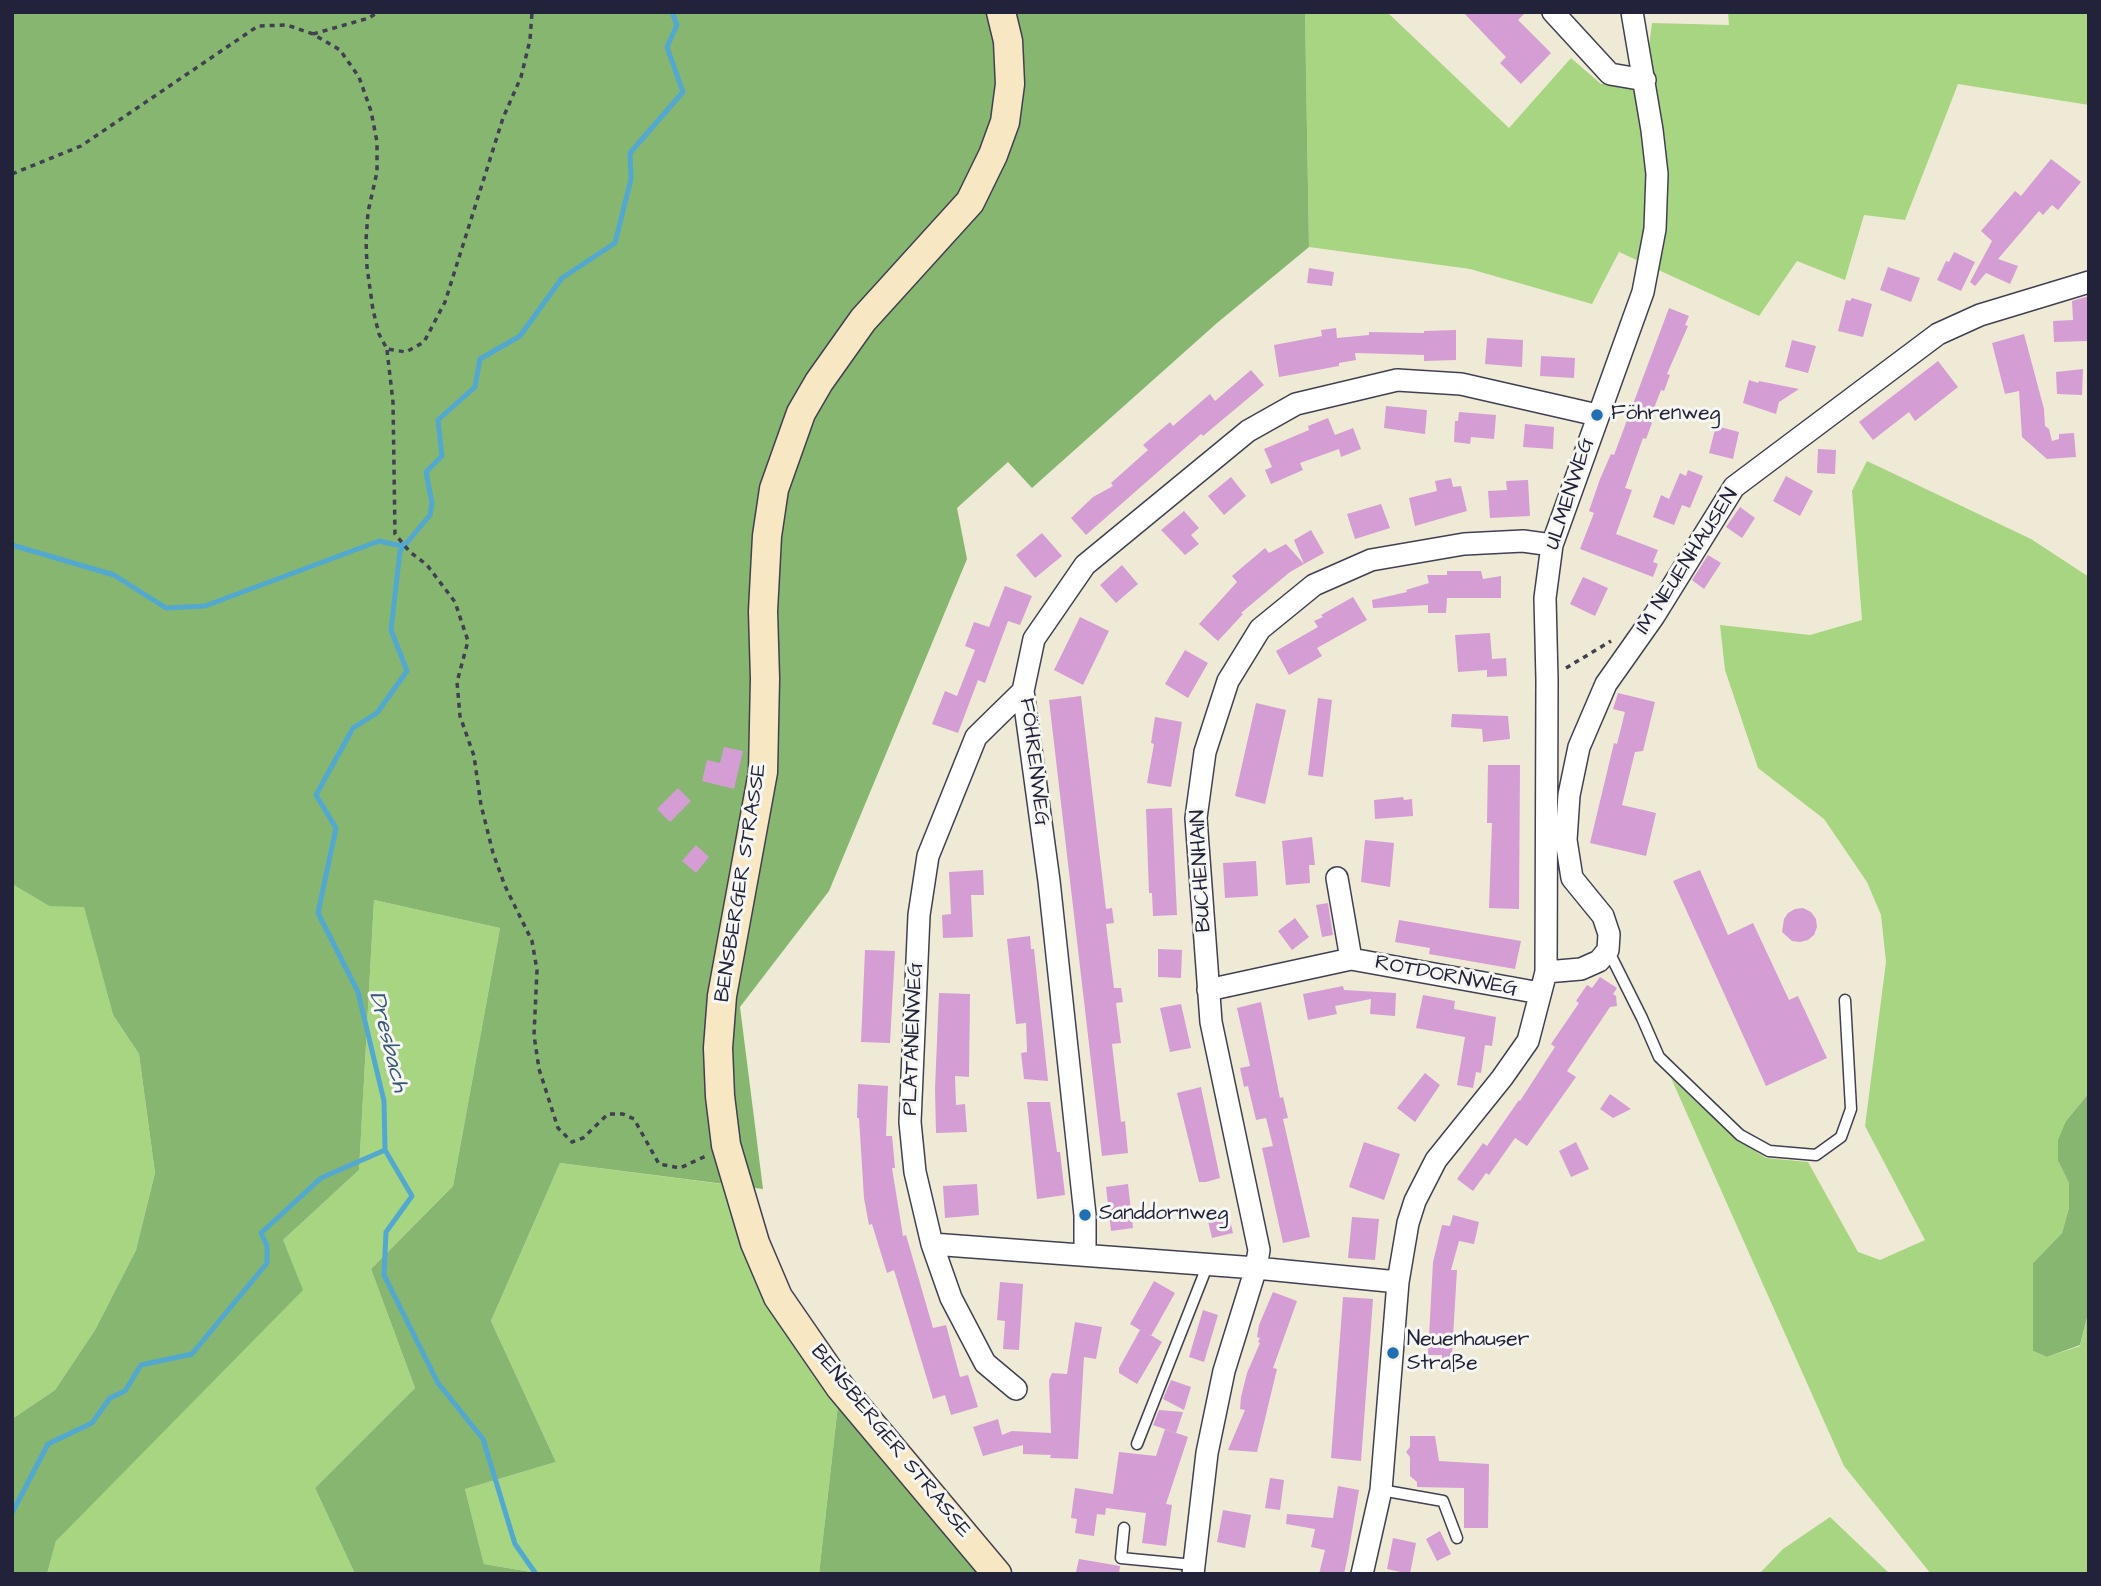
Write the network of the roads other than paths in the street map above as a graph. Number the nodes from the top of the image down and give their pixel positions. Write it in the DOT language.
graph roads {
  1 [pos="1001,12"];
  2 [pos="1553,12"];
  3 [pos="1632,12"];
  4 [pos="1645,79"];
  5 [pos="2089,282"];
  6 [pos="1597,415"];
  7 [pos="1552,545"];
  8 [pos="1023,691"];
  9 [pos="1336,878"];
  10 [pos="1608,950"];
  11 [pos="1351,959"];
  12 [pos="1546,972"];
  13 [pos="1208,990"];
  14 [pos="1540,993"];
  15 [pos="1845,1000"];
  16 [pos="932,1244"];
  17 [pos="1085,1255"];
  18 [pos="1208,1264"];
  19 [pos="1256,1268"];
  20 [pos="1398,1282"];
  21 [pos="1016,1389"];
  22 [pos="1137,1444"];
  23 [pos="1381,1490"];
  24 [pos="1124,1528"];
  25 [pos="1457,1538"];
  26 [pos="1193,1569"];
  27 [pos="997,1574"];
  28 [pos="1363,1574"];
  1 -- 27 [label="main road, BENSBERGER STRASSE"];
  2 -- 4 [label="street"];
  3 -- 4 [label="street, ULMENWEG"];
  4 -- 6 [label="street, ULMENWEG"];
  5 -- 10 [label="street, IM NEUENHAUSEN"];
  6 -- 7 [label="street, ULMENWEG"];
  6 -- 8 [label="street, FÖHRENWEG"];
  7 -- 12 [label="street, ULMENWEG"];
  7 -- 13 [label="street, BUCHENHAIN"];
  8 -- 16 [label="street, PLATANENWEG"];
  8 -- 17 [label="street, FÖHRENWEG"];
  9 -- 11 [label="street, ROTDORNWEG"];
  10 -- 12 [label="street"];
  10 -- 15 [label="lane"];
  11 -- 13 [label="street, ROTDORNWEG"];
  11 -- 14 [label="street, ROTDORNWEG"];
  12 -- 14 [label="street"];
  13 -- 19 [label="street, BUCHENHAIN"];
  14 -- 20 [label="street"];
  16 -- 17 [label="street"];
  16 -- 21 [label="street, PLATANENWEG"];
  17 -- 18 [label="street"];
  18 -- 19 [label="street"];
  18 -- 22 [label="lane"];
  19 -- 20 [label="street"];
  19 -- 26 [label="street, BUCHENHAIN"];
  20 -- 23 [label="street"];
  23 -- 25 [label="lane"];
  23 -- 28 [label="street"];
  24 -- 26 [label="lane"];
}
